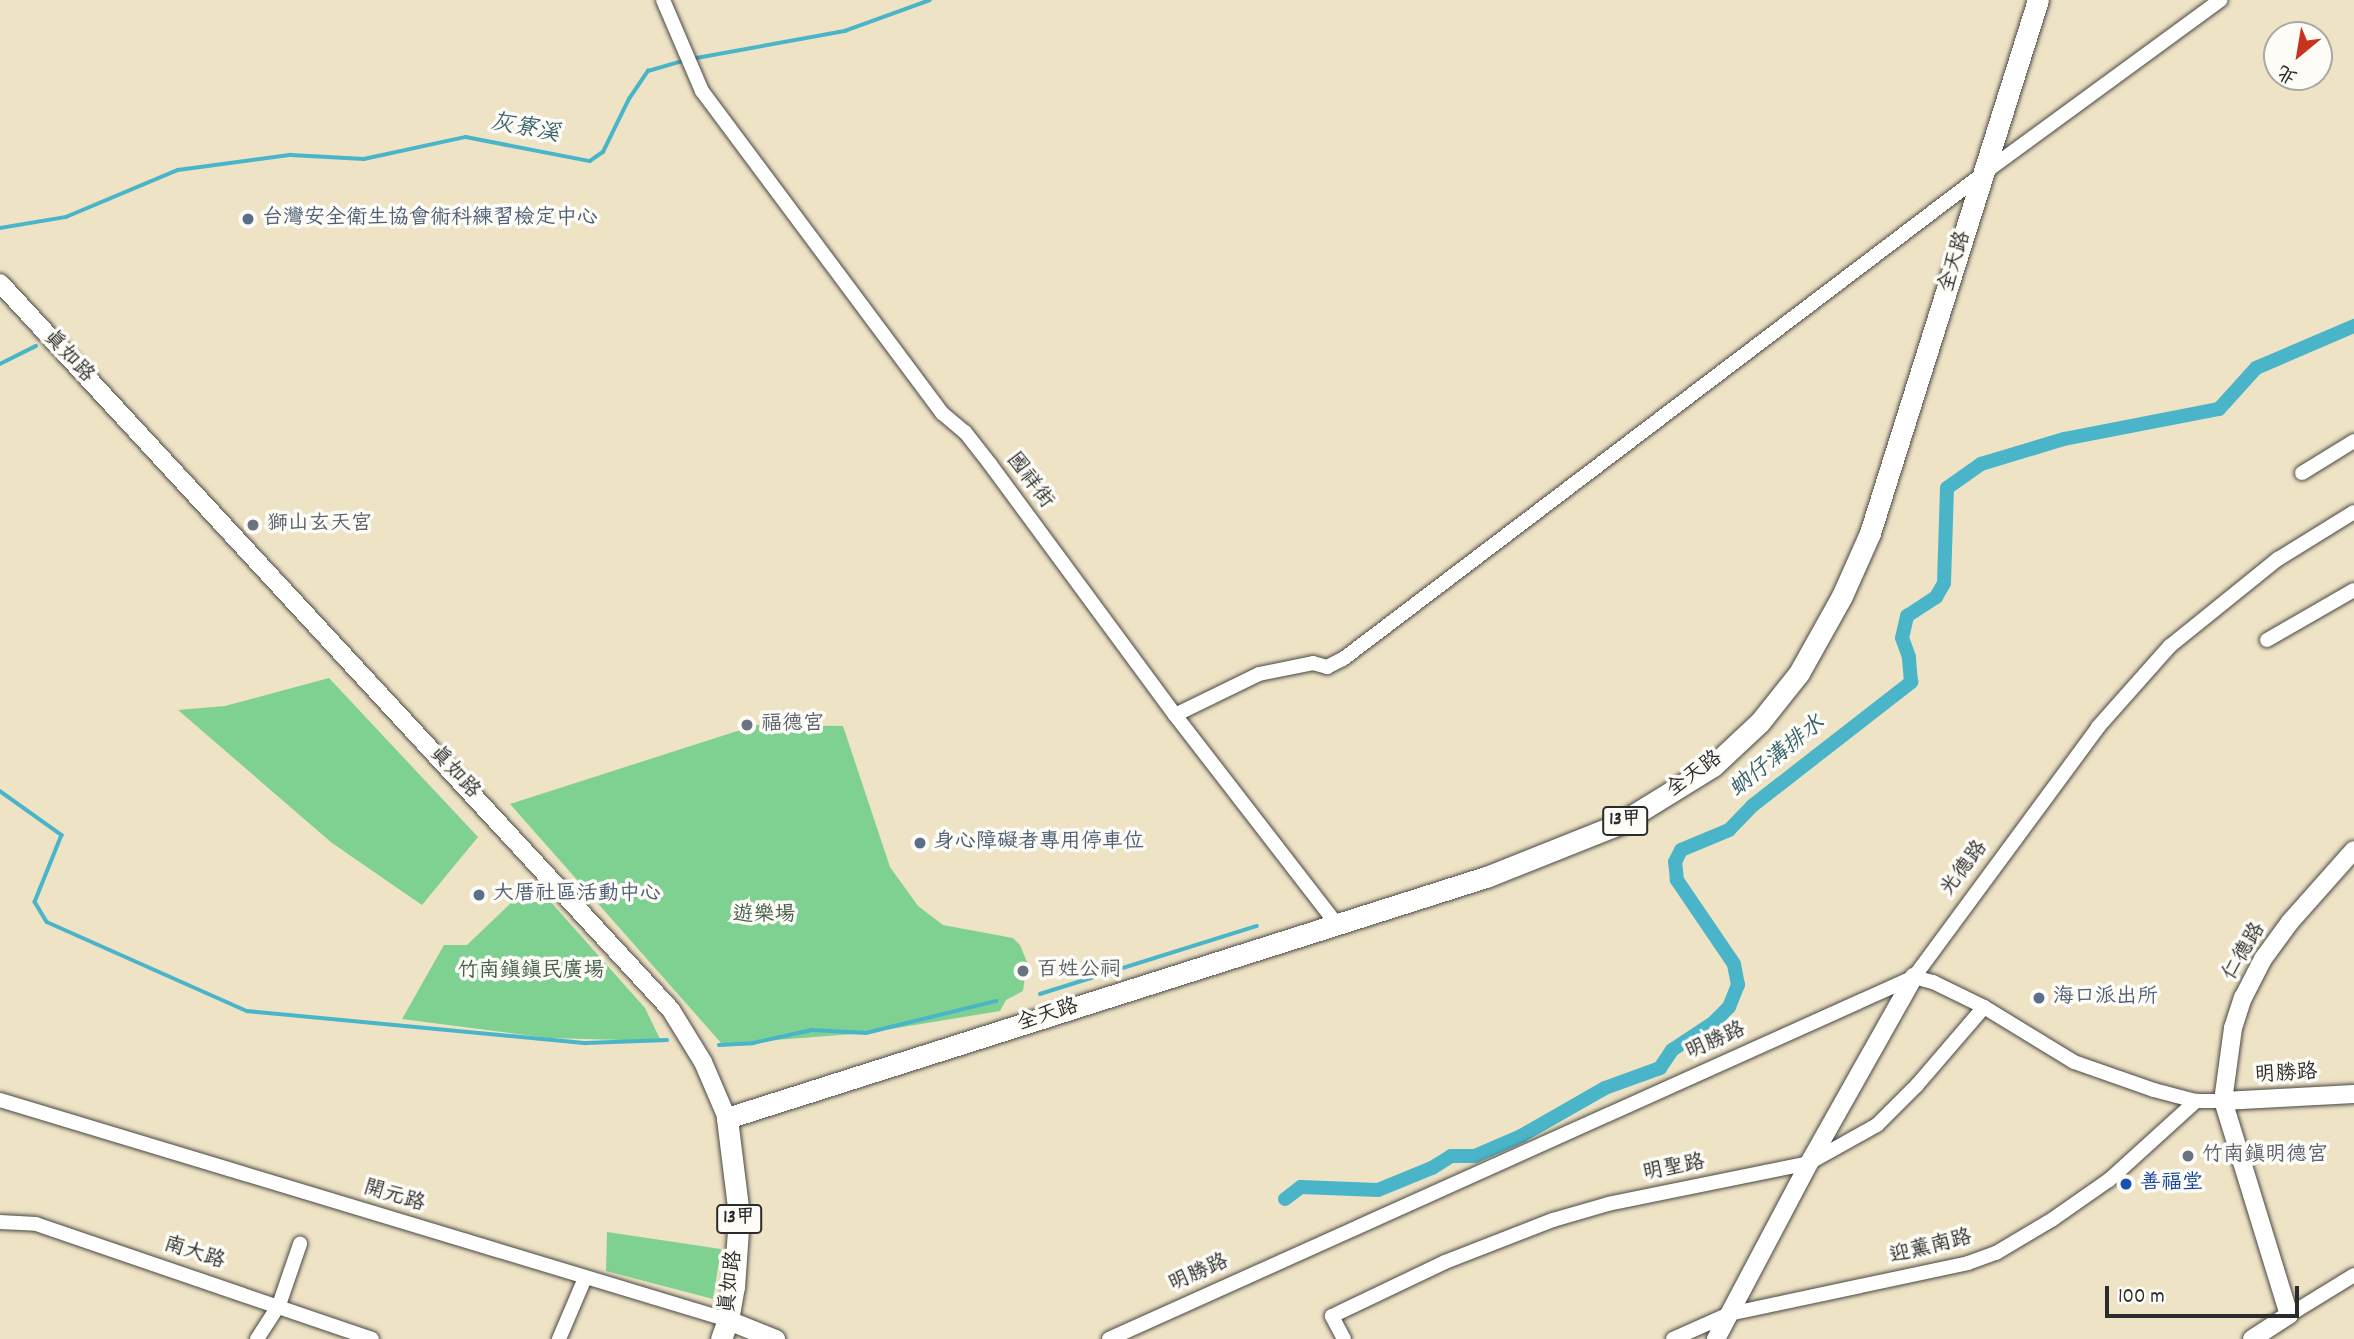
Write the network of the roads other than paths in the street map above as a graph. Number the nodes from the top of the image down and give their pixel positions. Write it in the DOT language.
graph roads {
  1 [pos="663,0"];
  2 [pos="2038,0"];
  3 [pos="2220,0"];
  4 [pos="1984,173"];
  5 [pos="0,283"];
  6 [pos="2354,442"];
  7 [pos="2302,473"];
  8 [pos="2354,512"];
  9 [pos="2354,590"];
  10 [pos="2267,640"];
  11 [pos="1175,715"];
  12 [pos="2354,849"];
  13 [pos="1336,923"];
  14 [pos="1914,977"];
  15 [pos="1984,1007"];
  16 [pos="2354,1094"];
  17 [pos="0,1100"];
  18 [pos="2196,1101"];
  19 [pos="2222,1101"];
  20 [pos="727,1118"];
  21 [pos="1809,1163"];
  22 [pos="0,1222"];
  23 [pos="300,1244"];
  24 [pos="2354,1275"];
  25 [pos="585,1278"];
  26 [pos="279,1305"];
  27 [pos="1729,1314"];
  28 [pos="2289,1315"];
  29 [pos="724,1330"];
  30 [pos="257,1339"];
  31 [pos="372,1339"];
  32 [pos="559,1339"];
  33 [pos="775,1339"];
  34 [pos="1109,1339"];
  35 [pos="1344,1339"];
  36 [pos="1673,1339"];
  37 [pos="1716,1339"];
  38 [pos="2252,1339"];
  1 -- 11 [label="street, 國祥街"];
  2 -- 4 [label="main road, 全天路 / 13甲"];
  3 -- 4 [label="street"];
  4 -- 11 [label="street"];
  4 -- 13 [label="main road, 全天路 / 13甲"];
  5 -- 20 [label="street, 真如路"];
  6 -- 7 [label="street"];
  8 -- 14 [label="street, 光德路"];
  9 -- 10 [label="street"];
  11 -- 13 [label="street, 國祥街"];
  12 -- 19 [label="street, 仁德路"];
  13 -- 20 [label="main road, 全天路 / 13甲"];
  14 -- 15 [label="street, 明勝路"];
  14 -- 21 [label="street, 光德路"];
  14 -- 34 [label="street, 明勝路"];
  15 -- 18 [label="street, 明勝路"];
  15 -- 21 [label="street, 明聖路"];
  16 -- 19 [label="street, 明勝路"];
  17 -- 25 [label="street, 開元路"];
  18 -- 19 [label="street, 明勝路"];
  18 -- 27 [label="street, 迎薰南路"];
  19 -- 28 [label="street"];
  20 -- 29 [label="main road, 真如路 / 13甲"];
  21 -- 27 [label="street, 光德路"];
  21 -- 35 [label="street, 明聖路"];
  22 -- 26 [label="street, 南大路"];
  23 -- 26 [label="street"];
  24 -- 28 [label="street"];
  25 -- 29 [label="street, 開元路"];
  25 -- 32 [label="street"];
  26 -- 30 [label="street"];
  26 -- 31 [label="street, 南大路"];
  27 -- 36 [label="street, 迎薰南路"];
  27 -- 37 [label="street, 光德路"];
  28 -- 38 [label="street"];
  29 -- 33 [label="main road, 開元路"];
}
